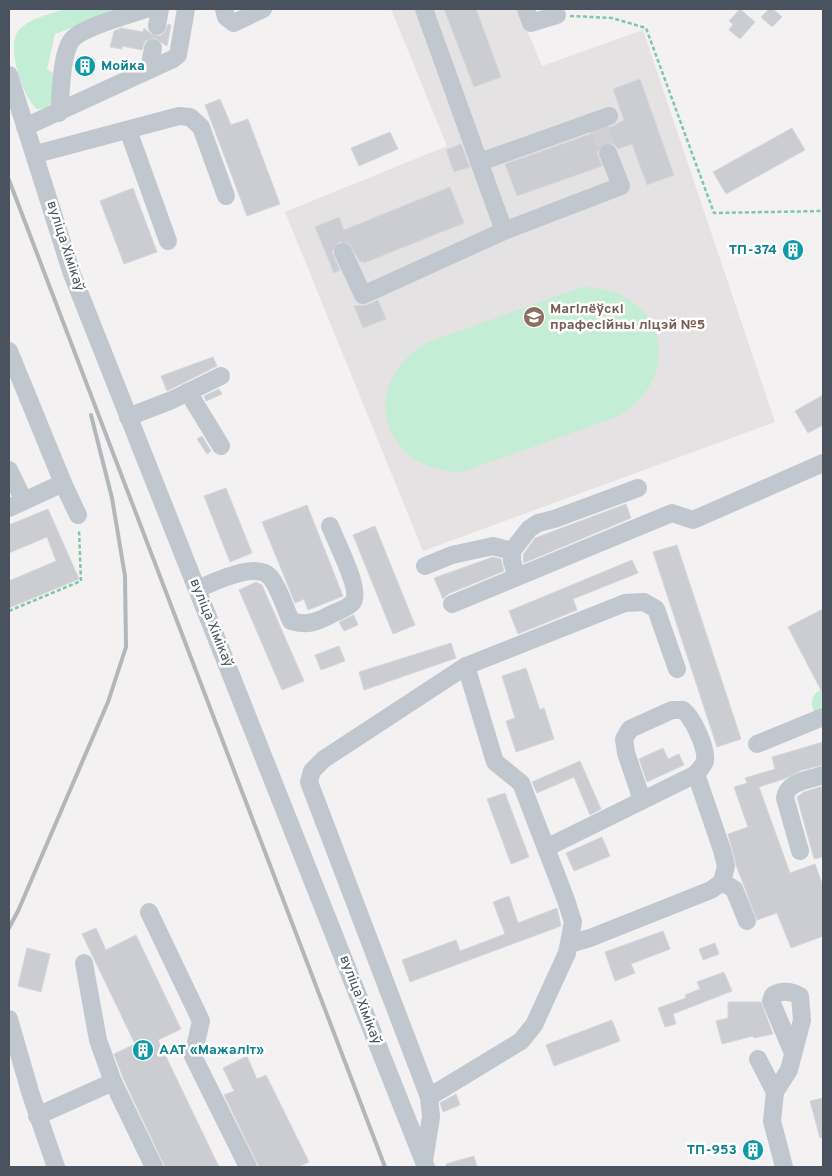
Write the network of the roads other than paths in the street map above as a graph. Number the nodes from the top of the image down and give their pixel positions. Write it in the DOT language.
graph roads {
  1 [pos="146,9"];
  2 [pos="160,9"];
  3 [pos="186,9"];
  4 [pos="224,9"];
  5 [pos="264,9"];
  6 [pos="424,9"];
  7 [pos="526,9"];
  8 [pos="557,15"];
  9 [pos="157,26"];
  10 [pos="153,48"];
  11 [pos="150,70"];
  12 [pos="9,75"];
  13 [pos="59,113"];
  14 [pos="601,122"];
  15 [pos="25,127"];
  16 [pos="128,130"];
  17 [pos="608,153"];
  18 [pos="36,154"];
  19 [pos="480,162"];
  20 [pos="226,196"];
  21 [pos="504,231"];
  22 [pos="168,241"];
  23 [pos="343,252"];
  24 [pos="9,351"];
  25 [pos="221,376"];
  26 [pos="188,392"];
  27 [pos="128,417"];
  28 [pos="221,446"];
  29 [pos="823,463"];
  30 [pos="9,470"];
  31 [pos="63,483"];
  32 [pos="638,488"];
  33 [pos="16,504"];
  34 [pos="78,515"];
  35 [pos="330,526"];
  36 [pos="512,551"];
  37 [pos="425,566"];
  38 [pos="517,577"];
  39 [pos="197,589"];
  40 [pos="452,604"];
  41 [pos="466,666"];
  42 [pos="677,669"];
  43 [pos="823,717"];
  44 [pos="757,744"];
  45 [pos="696,774"];
  46 [pos="823,775"];
  47 [pos="642,800"];
  48 [pos="546,848"];
  49 [pos="800,851"];
  50 [pos="722,882"];
  51 [pos="149,912"];
  52 [pos="747,921"];
  53 [pos="569,944"];
  54 [pos="84,963"];
  55 [pos="9,1019"];
  56 [pos="793,1053"];
  57 [pos="758,1059"];
  58 [pos="113,1082"];
  59 [pos="775,1092"];
  60 [pos="428,1097"];
  61 [pos="38,1116"];
  62 [pos="425,1164"];
  63 [pos="56,1167"];
  64 [pos="154,1167"];
  65 [pos="248,1167"];
  66 [pos="784,1167"];
  1 -- 13 [label="street"];
  2 -- 9 [label="street"];
  3 -- 11 [label="street"];
  4 -- 5 [label="street"];
  6 -- 19 [label="street"];
  7 -- 8 [label="street"];
  10 -- 11 [label="street"];
  11 -- 13 [label="street"];
  12 -- 15 [label="street, вуліца Хімікаў"];
  13 -- 15 [label="street"];
  14 -- 19 [label="street"];
  15 -- 18 [label="street, вуліца Хімікаў"];
  16 -- 18 [label="street"];
  16 -- 20 [label="street"];
  16 -- 22 [label="street"];
  17 -- 21 [label="street"];
  18 -- 27 [label="street, вуліца Хімікаў"];
  19 -- 21 [label="street"];
  21 -- 23 [label="street"];
  24 -- 31 [label="street"];
  25 -- 26 [label="street"];
  26 -- 27 [label="street"];
  26 -- 28 [label="street"];
  27 -- 39 [label="street, вуліца Хімікаў"];
  29 -- 38 [label="street"];
  30 -- 33 [label="street"];
  31 -- 33 [label="street"];
  31 -- 34 [label="street"];
  32 -- 36 [label="street"];
  35 -- 39 [label="street"];
  36 -- 37 [label="street"];
  36 -- 38 [label="street"];
  38 -- 40 [label="street"];
  39 -- 62 [label="street, вуліца Хімікаў"];
  41 -- 42 [label="street"];
  41 -- 48 [label="street"];
  41 -- 60 [label="street"];
  43 -- 44 [label="street"];
  45 -- 47 [label="street"];
  45 -- 47 [label="street"];
  45 -- 50 [label="street"];
  46 -- 49 [label="street"];
  47 -- 48 [label="street"];
  48 -- 53 [label="street"];
  50 -- 52 [label="street"];
  50 -- 53 [label="street"];
  51 -- 65 [label="street"];
  53 -- 60 [label="street"];
  54 -- 58 [label="street"];
  55 -- 61 [label="street"];
  56 -- 59 [label="street"];
  57 -- 59 [label="street"];
  58 -- 61 [label="street"];
  58 -- 64 [label="street"];
  59 -- 66 [label="street"];
  60 -- 62 [label="street"];
  61 -- 63 [label="street"];
}
